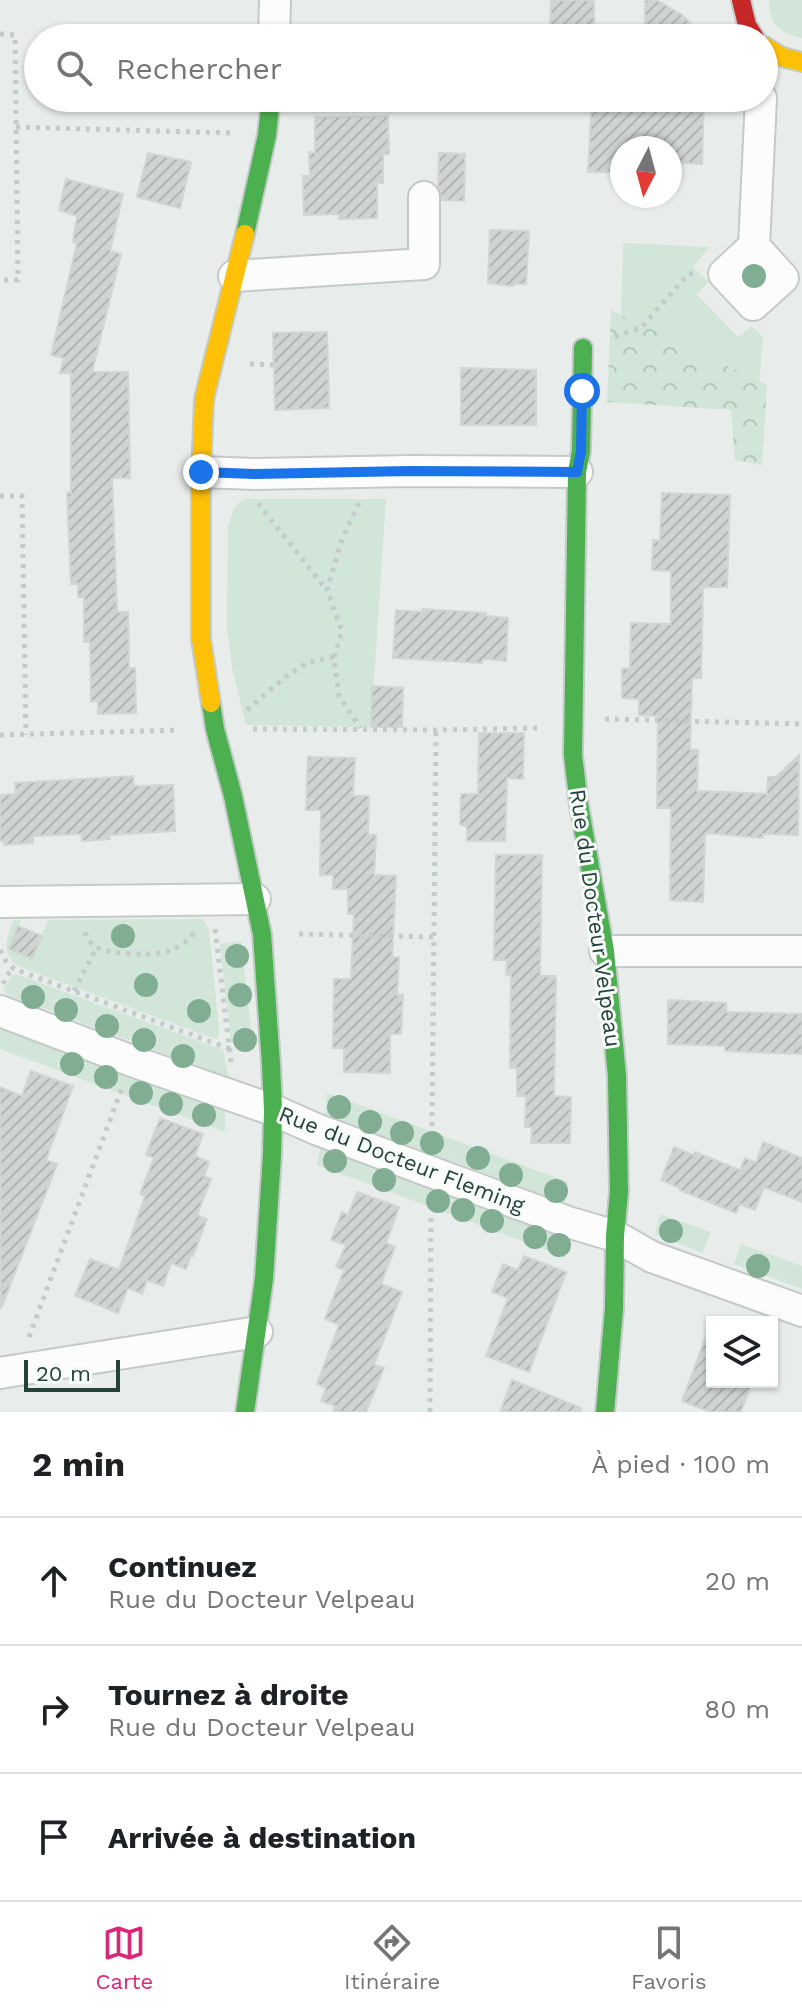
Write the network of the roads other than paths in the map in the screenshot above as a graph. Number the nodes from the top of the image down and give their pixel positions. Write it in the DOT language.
graph roads {
  1 [pos="275,0"];
  2 [pos="741,0"];
  3 [pos="274,24"];
  4 [pos="747,24"];
  5 [pos="778,57"];
  6 [pos="802,62"];
  7 [pos="269,112"];
  8 [pos="760,112"];
  9 [pos="424,197"];
  10 [pos="754,246"];
  11 [pos="234,276"];
  12 [pos="583,348"];
  13 [pos="201,472"];
  14 [pos="577,472"];
  15 [pos="255,899"];
  16 [pos="0,902"];
  17 [pos="605,951"];
  18 [pos="802,951"];
  19 [pos="0,1011"];
  20 [pos="273,1110"];
  21 [pos="615,1236"];
  22 [pos="802,1311"];
  23 [pos="257,1332"];
  24 [pos="8,1372"];
  25 [pos="245,1412"];
  26 [pos="605,1412"];
  1 -- 3 [label="street"];
  2 -- 4 [label="street"];
  5 -- 6 [label="street"];
  7 -- 11 [label="street"];
  8 -- 10 [label="street"];
  9 -- 11 [label="street"];
  10 -- 10 [label="street"];
  11 -- 13 [label="street"];
  12 -- 14 [label="street, Rue du Docteur Velpeau"];
  13 -- 14 [label="street"];
  13 -- 15 [label="street"];
  14 -- 17 [label="street, Rue du Docteur Velpeau"];
  15 -- 16 [label="street"];
  15 -- 20 [label="street"];
  17 -- 18 [label="street"];
  17 -- 21 [label="street, Rue du Docteur Velpeau"];
  19 -- 20 [label="street, Rue du Docteur Fleming"];
  20 -- 21 [label="street, Rue du Docteur Fleming"];
  20 -- 23 [label="street"];
  21 -- 22 [label="street, Rue du Docteur Fleming"];
  21 -- 26 [label="street, Rue du Docteur Velpeau"];
  23 -- 24 [label="street"];
  23 -- 25 [label="street"];
}
